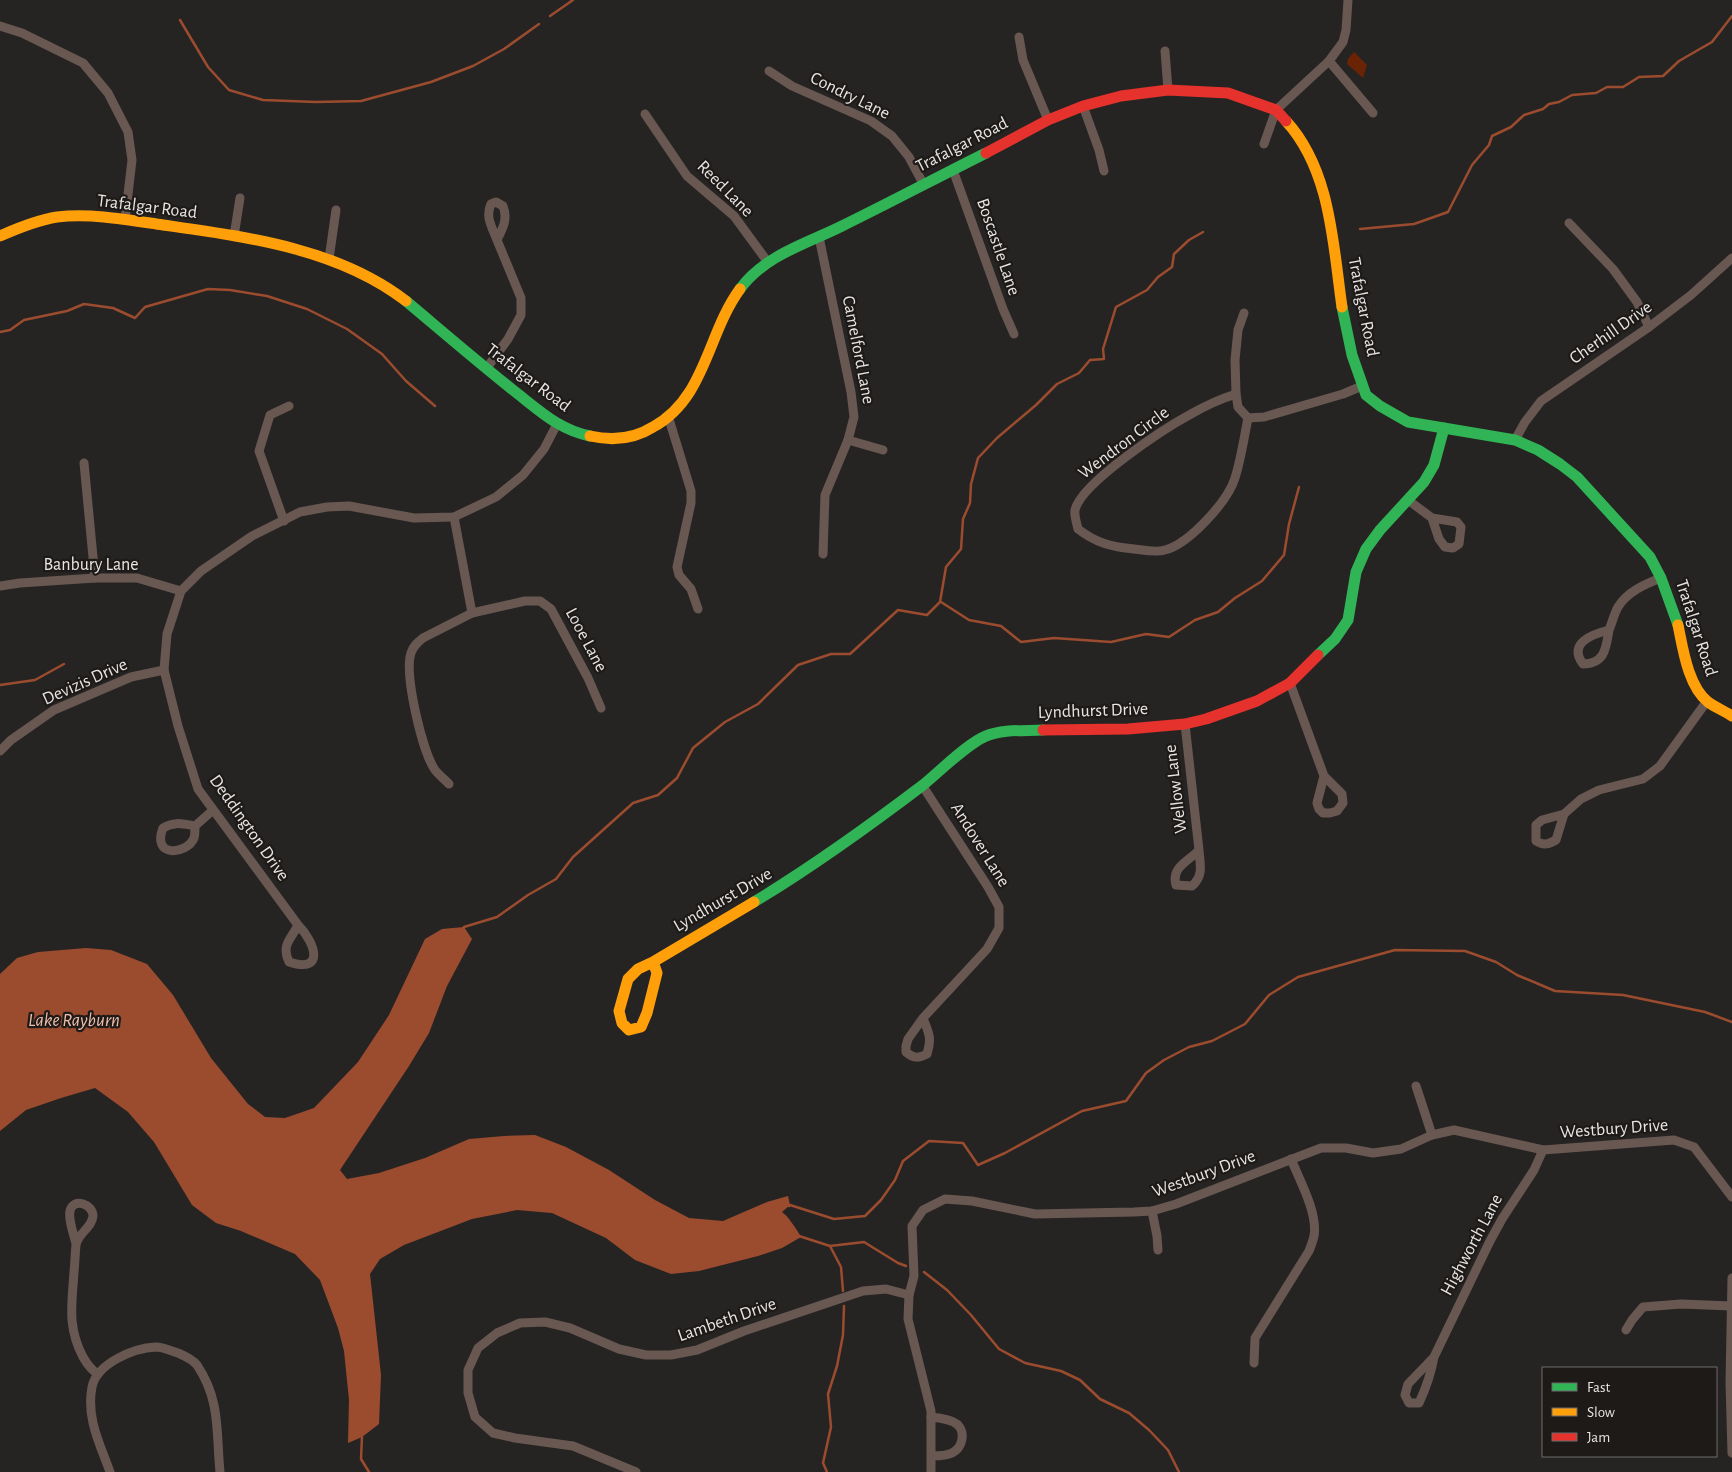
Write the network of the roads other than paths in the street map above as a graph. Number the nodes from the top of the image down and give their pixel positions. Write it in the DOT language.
graph roads {
  1 [pos="1348,0"];
  2 [pos="0,26"];
  3 [pos="1019,36"];
  4 [pos="1165,51"];
  5 [pos="1329,61"];
  6 [pos="769,70"];
  7 [pos="1168,90"];
  8 [pos="1083,106"];
  9 [pos="1276,110"];
  10 [pos="1373,113"];
  11 [pos="645,114"];
  12 [pos="1048,120"];
  13 [pos="1264,144"];
  14 [pos="953,170"];
  15 [pos="1104,172"];
  16 [pos="924,185"];
  17 [pos="240,198"];
  18 [pos="336,210"];
  19 [pos="125,220"];
  20 [pos="1569,223"];
  21 [pos="0,236"];
  22 [pos="234,236"];
  23 [pos="819,237"];
  24 [pos="497,240"];
  25 [pos="1732,258"];
  26 [pos="329,259"];
  27 [pos="767,261"];
  28 [pos="1244,313"];
  29 [pos="1649,327"];
  30 [pos="1014,334"];
  31 [pos="486,369"];
  32 [pos="1362,386"];
  33 [pos="1236,394"];
  34 [pos="289,406"];
  35 [pos="1248,418"];
  36 [pos="669,419"];
  37 [pos="557,424"];
  38 [pos="1444,428"];
  39 [pos="848,440"];
  40 [pos="1515,440"];
  41 [pos="883,450"];
  42 [pos="84,463"];
  43 [pos="1408,500"];
  44 [pos="454,516"];
  45 [pos="1432,518"];
  46 [pos="284,521"];
  47 [pos="823,554"];
  48 [pos="95,578"];
  49 [pos="1661,578"];
  50 [pos="0,586"];
  51 [pos="181,591"];
  52 [pos="698,609"];
  53 [pos="472,613"];
  54 [pos="1609,630"];
  55 [pos="164,670"];
  56 [pos="1290,683"];
  57 [pos="1707,701"];
  58 [pos="601,708"];
  59 [pos="1732,716"];
  60 [pos="1185,724"];
  61 [pos="0,751"];
  62 [pos="1324,776"];
  63 [pos="449,784"];
  64 [pos="922,785"];
  65 [pos="212,811"];
  66 [pos="1564,814"];
  67 [pos="195,826"];
  68 [pos="1199,850"];
  69 [pos="298,925"];
  70 [pos="653,962"];
  71 [pos="924,1018"];
  72 [pos="1416,1086"];
  73 [pos="1432,1135"];
  74 [pos="1543,1150"];
  75 [pos="1291,1159"];
  76 [pos="1732,1197"];
  77 [pos="1152,1210"];
  78 [pos="76,1244"];
  79 [pos="1158,1250"];
  80 [pos="1732,1278"];
  81 [pos="909,1295"];
  82 [pos="1731,1306"];
  83 [pos="1626,1330"];
  84 [pos="1434,1358"];
  85 [pos="1254,1363"];
  86 [pos="98,1374"];
  87 [pos="931,1417"];
  88 [pos="1732,1453"];
  89 [pos="932,1456"];
  90 [pos="110,1472"];
  91 [pos="220,1472"];
  92 [pos="636,1472"];
  93 [pos="931,1472"];
  1 -- 5 [label="street"];
  2 -- 19 [label="street"];
  3 -- 12 [label="street"];
  4 -- 7 [label="street"];
  5 -- 9 [label="street"];
  5 -- 10 [label="street"];
  6 -- 16 [label="street, Condry Lane"];
  7 -- 8 [label="street, Trafalgar Road"];
  7 -- 9 [label="street, Trafalgar Road"];
  8 -- 12 [label="street, Trafalgar Road"];
  8 -- 15 [label="street"];
  9 -- 13 [label="street"];
  9 -- 32 [label="street, Trafalgar Road"];
  11 -- 27 [label="street, Reed Lane"];
  12 -- 14 [label="street, Trafalgar Road"];
  14 -- 16 [label="street, Trafalgar Road"];
  14 -- 30 [label="street, Boscastle Lane"];
  16 -- 23 [label="street, Trafalgar Road"];
  17 -- 22 [label="street"];
  18 -- 26 [label="street"];
  19 -- 21 [label="street, Trafalgar Road"];
  19 -- 22 [label="street, Trafalgar Road"];
  20 -- 29 [label="street"];
  22 -- 26 [label="street, Trafalgar Road"];
  23 -- 27 [label="street, Trafalgar Road"];
  23 -- 39 [label="street, Camelford Lane"];
  24 -- 31 [label="street"];
  25 -- 29 [label="street, Cherhill Drive"];
  26 -- 31 [label="street, Trafalgar Road"];
  27 -- 36 [label="street, Trafalgar Road"];
  28 -- 33 [label="street"];
  29 -- 40 [label="street, Cherhill Drive"];
  31 -- 37 [label="street, Trafalgar Road"];
  32 -- 35 [label="street"];
  32 -- 38 [label="street, Trafalgar Road"];
  33 -- 35 [label="street"];
  33 -- 35 [label="street, Wendron Circle"];
  34 -- 46 [label="street"];
  36 -- 37 [label="street, Trafalgar Road"];
  36 -- 52 [label="street"];
  37 -- 44 [label="street, Deddington Drive"];
  38 -- 40 [label="street, Trafalgar Road"];
  38 -- 43 [label="street, Lyndhurst Drive"];
  39 -- 41 [label="street"];
  39 -- 47 [label="street, Camelford Lane"];
  40 -- 49 [label="street, Trafalgar Road"];
  42 -- 48 [label="street"];
  43 -- 45 [label="street"];
  43 -- 56 [label="street, Lyndhurst Drive"];
  44 -- 46 [label="street, Deddington Drive"];
  44 -- 53 [label="street"];
  46 -- 51 [label="street, Deddington Drive"];
  48 -- 50 [label="street, Banbury Lane"];
  48 -- 51 [label="street, Banbury Lane"];
  49 -- 54 [label="street"];
  49 -- 57 [label="street, Trafalgar Road"];
  51 -- 55 [label="street, Deddington Drive"];
  53 -- 58 [label="street, Looe Lane"];
  53 -- 63 [label="street, Looe Lane"];
  55 -- 61 [label="street, Devizis Drive"];
  55 -- 65 [label="street, Deddington Drive"];
  56 -- 60 [label="street, Lyndhurst Drive"];
  56 -- 62 [label="street"];
  57 -- 59 [label="street, Trafalgar Road"];
  57 -- 66 [label="street"];
  60 -- 64 [label="street, Lyndhurst Drive"];
  60 -- 68 [label="street, Wellow Lane"];
  64 -- 70 [label="street, Lyndhurst Drive"];
  64 -- 71 [label="street, Andover Lane"];
  65 -- 67 [label="street"];
  65 -- 69 [label="street, Deddington Drive"];
  70 -- 70 [label="street, Lyndhurst Drive"];
  72 -- 73 [label="street"];
  73 -- 74 [label="street, Westbury Drive"];
  73 -- 75 [label="street, Westbury Drive"];
  74 -- 76 [label="street, Westbury Drive"];
  74 -- 84 [label="street, Highworth Lane"];
  75 -- 77 [label="street, Westbury Drive"];
  75 -- 85 [label="street"];
  77 -- 79 [label="street"];
  77 -- 81 [label="street, Westbury Drive"];
  78 -- 86 [label="street"];
  80 -- 82 [label="street"];
  81 -- 87 [label="street, Westbury Drive"];
  81 -- 92 [label="street, Lambeth Drive"];
  82 -- 83 [label="street"];
  82 -- 88 [label="street"];
  84 -- 84 [label="street, Highworth Lane"];
  86 -- 90 [label="street"];
  86 -- 91 [label="street"];
  87 -- 89 [label="street, Westbury Drive"];
  87 -- 89 [label="street"];
  89 -- 93 [label="street, Westbury Drive"];
}
